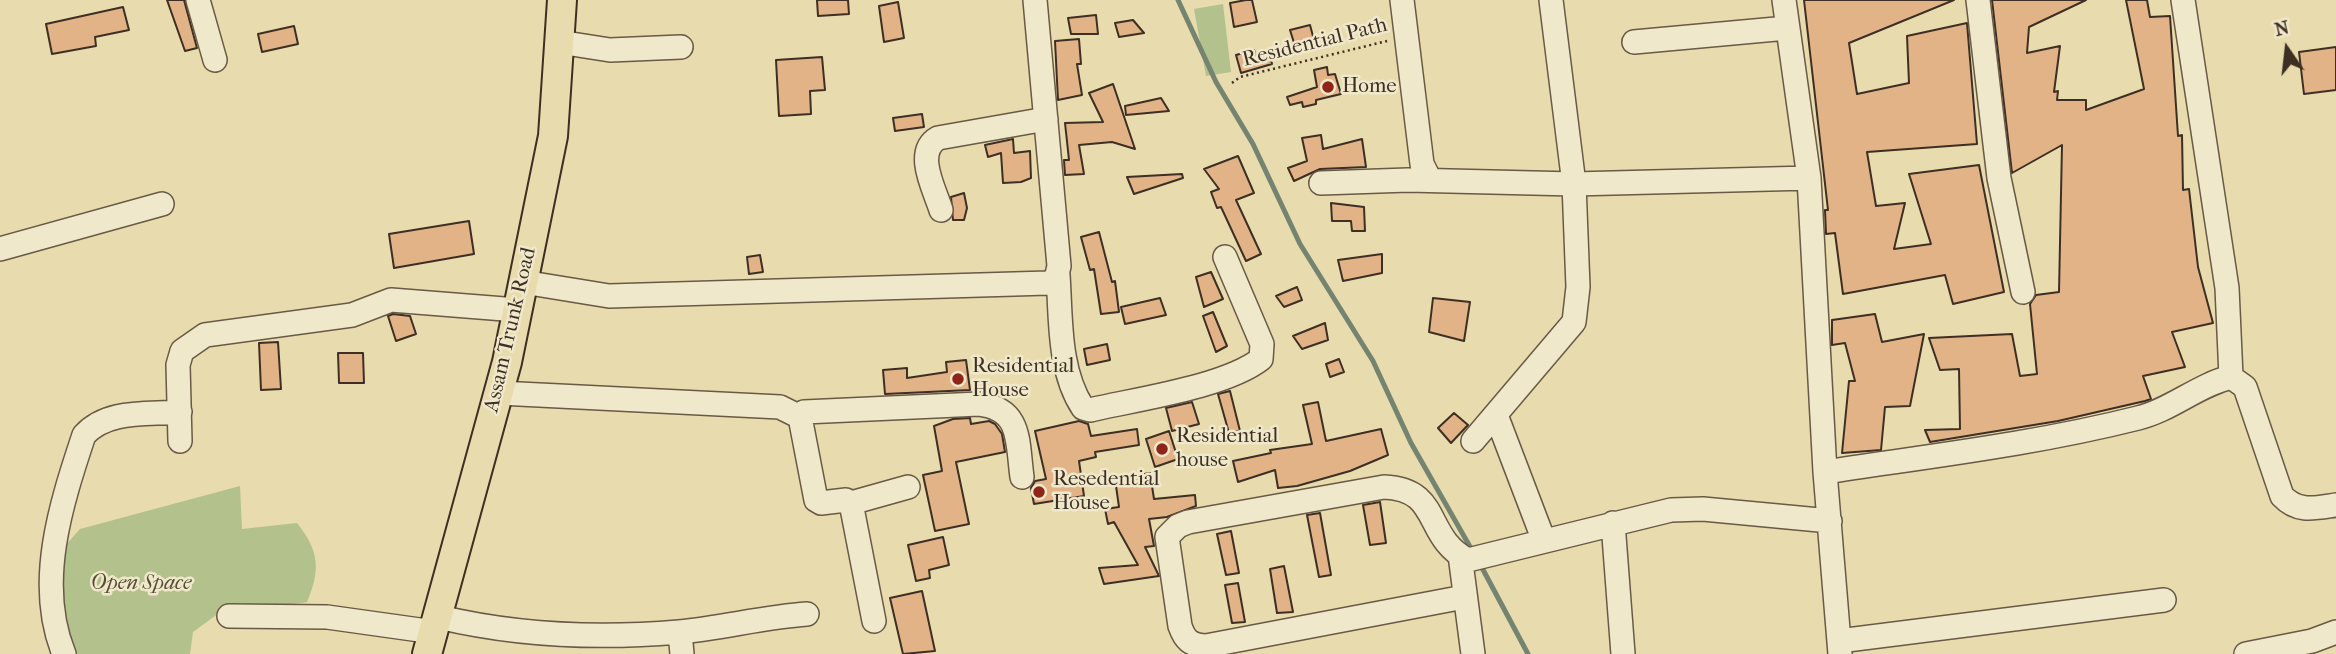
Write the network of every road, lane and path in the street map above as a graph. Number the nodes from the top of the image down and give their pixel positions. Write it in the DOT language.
graph roads {
  1 [pos="198,0"];
  2 [pos="562,0"];
  3 [pos="1035,0"];
  4 [pos="1402,0"];
  5 [pos="1551,0"];
  6 [pos="1784,0"];
  7 [pos="1978,0"];
  8 [pos="2183,0"];
  9 [pos="1787,28"];
  10 [pos="1406,36"];
  11 [pos="559,42"];
  12 [pos="1634,42"];
  13 [pos="681,47"];
  14 [pos="215,60"];
  15 [pos="1232,83"];
  16 [pos="1046,119"];
  17 [pos="1809,178"];
  18 [pos="1430,180"];
  19 [pos="1321,183"];
  20 [pos="1574,184"];
  21 [pos="162,204"];
  22 [pos="941,209"];
  23 [pos="0,249"];
  24 [pos="1225,257"];
  25 [pos="1058,275"];
  26 [pos="523,282"];
  27 [pos="2023,292"];
  28 [pos="517,310"];
  29 [pos="2231,377"];
  30 [pos="499,393"];
  31 [pos="180,412"];
  32 [pos="1496,415"];
  33 [pos="800,417"];
  34 [pos="180,440"];
  35 [pos="1473,441"];
  36 [pos="1825,472"];
  37 [pos="1022,477"];
  38 [pos="908,487"];
  39 [pos="851,503"];
  40 [pos="2336,505"];
  41 [pos="1830,521"];
  42 [pos="1613,523"];
  43 [pos="1544,541"];
  44 [pos="1464,557"];
  45 [pos="1464,597"];
  46 [pos="2164,600"];
  47 [pos="807,614"];
  48 [pos="229,616"];
  49 [pos="874,621"];
  50 [pos="2336,632"];
  51 [pos="433,634"];
  52 [pos="681,643"];
  53 [pos="1840,647"];
  54 [pos="2298,649"];
  55 [pos="64,654"];
  56 [pos="1473,654"];
  57 [pos="1623,654"];
  58 [pos="2246,654"];
  1 -- 14 [label="street"];
  2 -- 11 [label="main road, Assam Trunk Road"];
  3 -- 16 [label="street"];
  4 -- 10 [label="street"];
  5 -- 20 [label="street"];
  6 -- 9 [label="street"];
  7 -- 27 [label="street"];
  8 -- 29 [label="street"];
  9 -- 12 [label="street"];
  9 -- 17 [label="street"];
  10 -- 15 [label="path, Residential Path"];
  10 -- 18 [label="street"];
  11 -- 13 [label="street"];
  11 -- 26 [label="main road, Assam Trunk Road"];
  16 -- 22 [label="street"];
  16 -- 25 [label="street"];
  17 -- 20 [label="street"];
  17 -- 36 [label="street"];
  18 -- 19 [label="street"];
  18 -- 20 [label="street"];
  20 -- 32 [label="street"];
  21 -- 23 [label="street"];
  24 -- 25 [label="street"];
  25 -- 26 [label="street"];
  26 -- 28 [label="main road, Assam Trunk Road"];
  28 -- 30 [label="main road, Assam Trunk Road"];
  28 -- 31 [label="street"];
  29 -- 36 [label="street"];
  29 -- 40 [label="street"];
  30 -- 33 [label="street"];
  30 -- 51 [label="main road, Assam Trunk Road"];
  31 -- 34 [label="street"];
  31 -- 55 [label="street"];
  32 -- 35 [label="street"];
  32 -- 43 [label="street"];
  33 -- 37 [label="street"];
  33 -- 39 [label="street"];
  36 -- 41 [label="street"];
  38 -- 39 [label="street"];
  39 -- 49 [label="street"];
  41 -- 42 [label="street"];
  41 -- 53 [label="street"];
  42 -- 43 [label="street"];
  42 -- 57 [label="street"];
  43 -- 44 [label="street"];
  44 -- 45 [label="street"];
  44 -- 45 [label="street"];
  45 -- 56 [label="street"];
  46 -- 53 [label="street"];
  47 -- 52 [label="street"];
  48 -- 51 [label="street"];
  50 -- 54 [label="street"];
  51 -- 52 [label="street"];
  54 -- 58 [label="street"];
}
